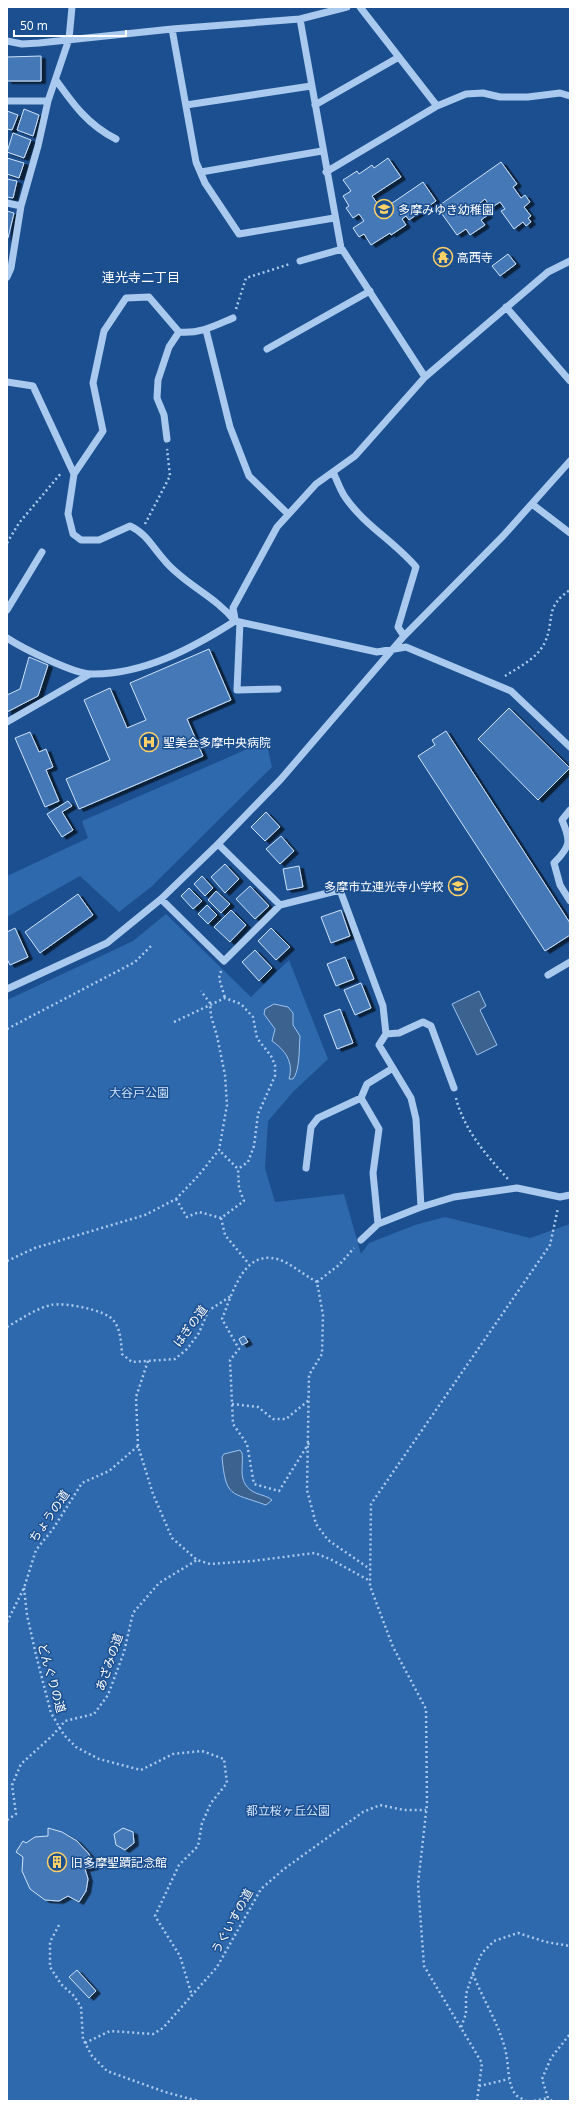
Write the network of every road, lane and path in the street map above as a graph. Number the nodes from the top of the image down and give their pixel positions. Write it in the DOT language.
graph roads {
  1 [pos="72,7"];
  2 [pos="347,7"];
  3 [pos="360,7"];
  4 [pos="300,19"];
  5 [pos="172,29"];
  6 [pos="69,39"];
  7 [pos="7,41"];
  8 [pos="399,57"];
  9 [pos="56,80"];
  10 [pos="311,86"];
  11 [pos="570,96"];
  12 [pos="7,101"];
  13 [pos="48,101"];
  14 [pos="186,105"];
  15 [pos="315,105"];
  16 [pos="437,106"];
  17 [pos="116,139"];
  18 [pos="322,151"];
  19 [pos="201,172"];
  20 [pos="326,172"];
  21 [pos="7,203"];
  22 [pos="21,206"];
  23 [pos="334,218"];
  24 [pos="341,248"];
  25 [pos="300,261"];
  26 [pos="570,261"];
  27 [pos="7,277"];
  28 [pos="370,291"];
  29 [pos="506,307"];
  30 [pos="233,318"];
  31 [pos="206,330"];
  32 [pos="179,332"];
  33 [pos="267,349"];
  34 [pos="425,377"];
  35 [pos="570,381"];
  36 [pos="7,382"];
  37 [pos="167,439"];
  38 [pos="570,461"];
  39 [pos="68,465"];
  40 [pos="333,472"];
  41 [pos="74,474"];
  42 [pos="532,504"];
  43 [pos="288,514"];
  44 [pos="141,531"];
  45 [pos="570,533"];
  46 [pos="7,543"];
  47 [pos="42,552"];
  48 [pos="570,590"];
  49 [pos="7,610"];
  50 [pos="238,622"];
  51 [pos="404,636"];
  52 [pos="7,638"];
  53 [pos="395,648"];
  54 [pos="90,674"];
  55 [pos="495,684"];
  56 [pos="278,690"];
  57 [pos="7,722"];
  58 [pos="570,747"];
  59 [pos="570,810"];
  60 [pos="218,844"];
  61 [pos="162,899"];
  62 [pos="570,901"];
  63 [pos="280,904"];
  64 [pos="152,945"];
  65 [pos="224,961"];
  66 [pos="570,962"];
  67 [pos="548,975"];
  68 [pos="7,988"];
  69 [pos="201,991"];
  70 [pos="225,998"];
  71 [pos="210,1003"];
  72 [pos="174,1022"];
  73 [pos="7,1029"];
  74 [pos="386,1034"];
  75 [pos="393,1068"];
  76 [pos="454,1088"];
  77 [pos="361,1098"];
  78 [pos="219,1150"];
  79 [pos="306,1168"];
  80 [pos="238,1169"];
  81 [pos="517,1188"];
  82 [pos="570,1195"];
  83 [pos="560,1197"];
  84 [pos="176,1199"];
  85 [pos="421,1207"];
  86 [pos="221,1218"];
  87 [pos="378,1224"];
  88 [pos="361,1240"];
  89 [pos="7,1261"];
  90 [pos="249,1264"];
  91 [pos="317,1282"];
  92 [pos="231,1296"];
  93 [pos="7,1327"];
  94 [pos="148,1361"];
  95 [pos="309,1400"];
  96 [pos="232,1404"];
  97 [pos="309,1443"];
  98 [pos="138,1446"];
  99 [pos="197,1560"];
  100 [pos="370,1569"];
  101 [pos="370,1582"];
  102 [pos="24,1588"];
  103 [pos="7,1622"];
  104 [pos="59,1728"];
  105 [pos="426,1810"];
  106 [pos="7,1820"];
  107 [pos="58,1925"];
  108 [pos="570,1946"];
  109 [pos="473,1973"];
  110 [pos="192,1996"];
  111 [pos="461,2027"];
  112 [pos="570,2034"];
  113 [pos="85,2043"];
  114 [pos="509,2079"];
  115 [pos="480,2086"];
  116 [pos="548,2098"];
  117 [pos="198,2101"];
  118 [pos="477,2101"];
  119 [pos="526,2101"];
  120 [pos="534,2101"];
  121 [pos="552,2101"];
  1 -- 6 [label="street"];
  2 -- 4 [label="street"];
  3 -- 8 [label="street"];
  4 -- 5 [label="street"];
  4 -- 10 [label="street"];
  5 -- 6 [label="street"];
  5 -- 14 [label="street"];
  6 -- 7 [label="street"];
  6 -- 9 [label="street"];
  8 -- 15 [label="street"];
  8 -- 16 [label="street"];
  9 -- 13 [label="street"];
  9 -- 17 [label="street"];
  10 -- 14 [label="street"];
  10 -- 15 [label="street"];
  11 -- 16 [label="street"];
  12 -- 13 [label="street"];
  13 -- 22 [label="street"];
  14 -- 19 [label="street"];
  15 -- 18 [label="street"];
  16 -- 20 [label="street"];
  18 -- 19 [label="street"];
  18 -- 20 [label="street"];
  19 -- 23 [label="street"];
  20 -- 23 [label="street"];
  21 -- 22 [label="street"];
  22 -- 27 [label="street"];
  23 -- 24 [label="street"];
  24 -- 25 [label="street"];
  24 -- 28 [label="street"];
  25 -- 30 [label="path"];
  26 -- 29 [label="street"];
  28 -- 33 [label="street"];
  28 -- 34 [label="street"];
  29 -- 34 [label="street"];
  29 -- 35 [label="street"];
  30 -- 31 [label="street"];
  31 -- 32 [label="street"];
  31 -- 43 [label="street"];
  32 -- 37 [label="street"];
  32 -- 41 [label="street"];
  34 -- 40 [label="street"];
  36 -- 39 [label="street"];
  37 -- 44 [label="path"];
  38 -- 42 [label="street"];
  39 -- 41 [label="street"];
  39 -- 46 [label="path"];
  40 -- 43 [label="street"];
  40 -- 51 [label="street"];
  41 -- 44 [label="street"];
  42 -- 45 [label="street"];
  42 -- 51 [label="street"];
  43 -- 50 [label="street"];
  44 -- 50 [label="street"];
  47 -- 49 [label="street"];
  48 -- 55 [label="path"];
  50 -- 53 [label="street"];
  50 -- 54 [label="street"];
  50 -- 56 [label="street"];
  51 -- 53 [label="street"];
  52 -- 54 [label="street"];
  53 -- 55 [label="street"];
  53 -- 60 [label="street"];
  54 -- 57 [label="street"];
  55 -- 58 [label="street"];
  59 -- 62 [label="street"];
  60 -- 61 [label="street"];
  60 -- 63 [label="street"];
  61 -- 65 [label="street"];
  61 -- 68 [label="street"];
  63 -- 65 [label="street"];
  63 -- 74 [label="street"];
  64 -- 73 [label="path"];
  65 -- 70 [label="path"];
  66 -- 67 [label="street"];
  69 -- 71 [label="path"];
  70 -- 71 [label="path"];
  70 -- 80 [label="path"];
  71 -- 72 [label="path"];
  71 -- 78 [label="path"];
  74 -- 75 [label="street"];
  74 -- 76 [label="street"];
  75 -- 77 [label="street"];
  75 -- 85 [label="street"];
  76 -- 81 [label="path"];
  77 -- 79 [label="street"];
  77 -- 87 [label="street"];
  78 -- 80 [label="path"];
  78 -- 84 [label="path"];
  80 -- 86 [label="path"];
  81 -- 83 [label="street"];
  81 -- 85 [label="street"];
  82 -- 83 [label="street"];
  83 -- 100 [label="path"];
  84 -- 86 [label="path"];
  84 -- 89 [label="path"];
  85 -- 87 [label="street"];
  86 -- 90 [label="path"];
  87 -- 88 [label="street"];
  88 -- 91 [label="path"];
  90 -- 91 [label="path"];
  90 -- 92 [label="path"];
  91 -- 95 [label="path"];
  92 -- 94 [label="path, はぎの道"];
  92 -- 96 [label="path"];
  93 -- 94 [label="path, はぎの道"];
  94 -- 98 [label="path"];
  95 -- 96 [label="path"];
  95 -- 97 [label="path"];
  96 -- 97 [label="path"];
  97 -- 100 [label="path"];
  98 -- 99 [label="path"];
  98 -- 102 [label="path, ちょうの道"];
  99 -- 101 [label="path"];
  99 -- 104 [label="path, あざみの道"];
  100 -- 101 [label="path"];
  101 -- 105 [label="path"];
  102 -- 103 [label="path, ちょうの道"];
  102 -- 104 [label="path, どんぐりの道"];
  104 -- 106 [label="path, あざみの道"];
  104 -- 110 [label="path, どんぐりの道"];
  105 -- 110 [label="path, うぐいすの道"];
  105 -- 111 [label="path"];
  107 -- 113 [label="path"];
  108 -- 109 [label="path"];
  109 -- 111 [label="path"];
  109 -- 114 [label="path"];
  110 -- 113 [label="path, うぐいすの道"];
  111 -- 115 [label="path"];
  112 -- 116 [label="path"];
  113 -- 117 [label="path"];
  114 -- 115 [label="path"];
  114 -- 119 [label="path"];
  115 -- 118 [label="path"];
  116 -- 120 [label="path"];
  116 -- 121 [label="path"];
}
